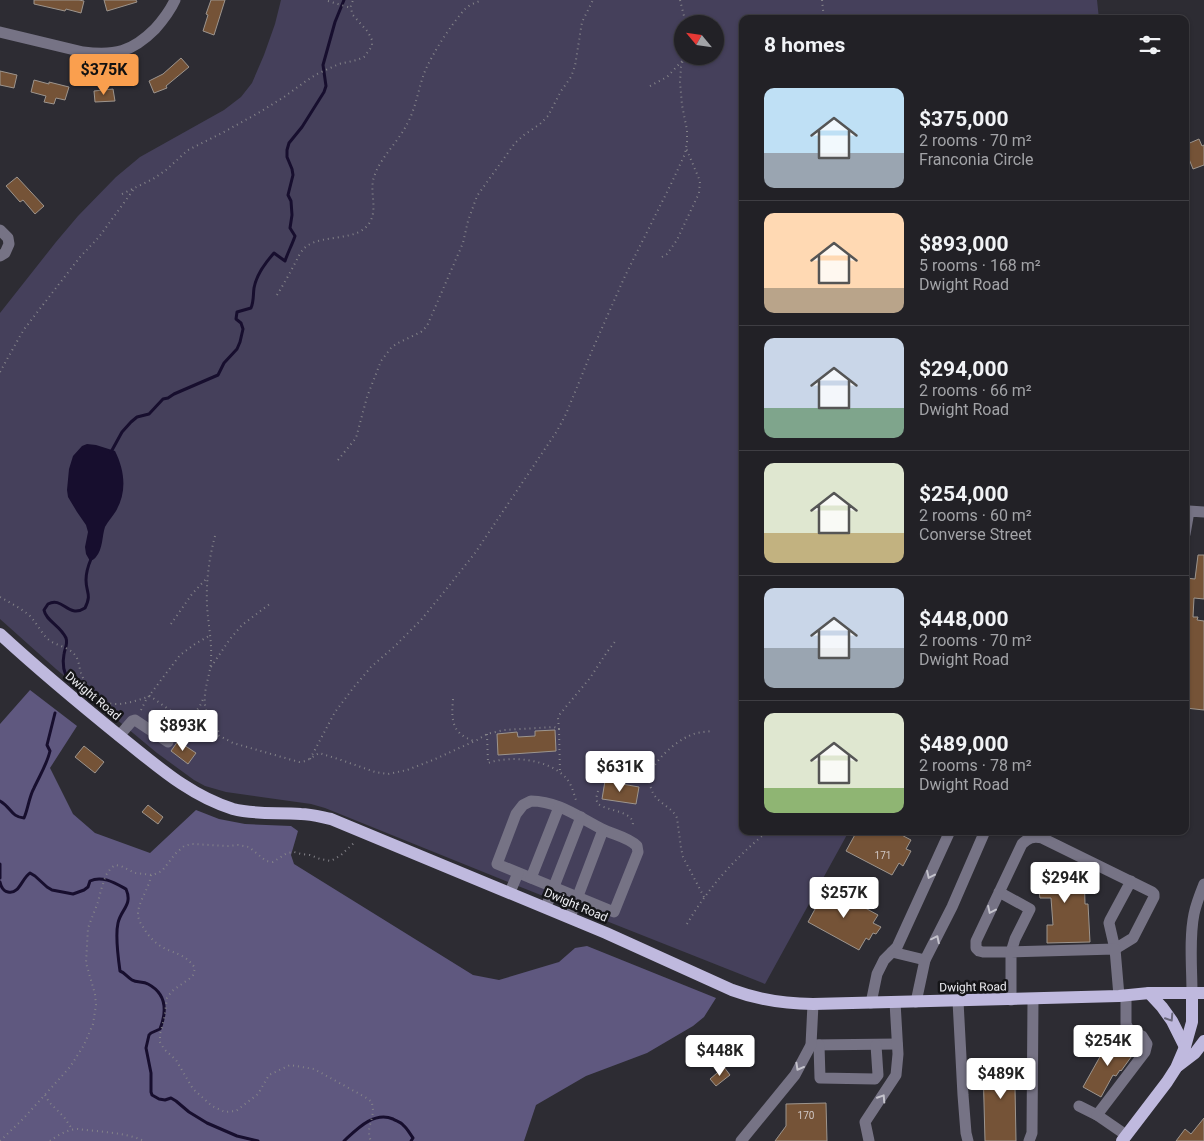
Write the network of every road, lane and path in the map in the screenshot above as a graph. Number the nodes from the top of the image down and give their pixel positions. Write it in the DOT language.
graph roads {
  1 [pos="175,0"];
  2 [pos="353,0"];
  3 [pos="482,0"];
  4 [pos="593,0"];
  5 [pos="680,0"];
  6 [pos="822,0"];
  7 [pos="328,1"];
  8 [pos="349,7"];
  9 [pos="684,15"];
  10 [pos="824,15"];
  11 [pos="0,32"];
  12 [pos="678,65"];
  13 [pos="682,65"];
  14 [pos="650,86"];
  15 [pos="686,148"];
  16 [pos="135,187"];
  17 [pos="122,194"];
  18 [pos="0,230"];
  19 [pos="0,256"];
  20 [pos="662,257"];
  21 [pos="277,295"];
  22 [pos="0,372"];
  23 [pos="338,460"];
  24 [pos="1189,510"];
  25 [pos="1204,512"];
  26 [pos="215,536"];
  27 [pos="207,578"];
  28 [pos="0,597"];
  29 [pos="270,603"];
  30 [pos="171,624"];
  31 [pos="0,634"];
  32 [pos="210,636"];
  33 [pos="617,639"];
  34 [pos="210,669"];
  35 [pos="205,694"];
  36 [pos="150,696"];
  37 [pos="453,699"];
  38 [pos="186,719"];
  39 [pos="139,722"];
  40 [pos="559,729"];
  41 [pos="712,731"];
  42 [pos="487,734"];
  43 [pos="119,736"];
  44 [pos="222,737"];
  45 [pos="474,741"];
  46 [pos="168,742"];
  47 [pos="310,758"];
  48 [pos="560,773"];
  49 [pos="598,791"];
  50 [pos="559,807"];
  51 [pos="581,817"];
  52 [pos="603,830"];
  53 [pos="364,833"];
  54 [pos="763,835"];
  55 [pos="948,835"];
  56 [pos="983,835"];
  57 [pos="628,840"];
  58 [pos="518,873"];
  59 [pos="151,875"];
  60 [pos="531,878"];
  61 [pos="1131,881"];
  62 [pos="1204,884"];
  63 [pos="554,888"];
  64 [pos="510,892"];
  65 [pos="999,892"];
  66 [pos="577,897"];
  67 [pos="704,898"];
  68 [pos="546,907"];
  69 [pos="570,917"];
  70 [pos="687,924"];
  71 [pos="1115,949"];
  72 [pos="892,952"];
  73 [pos="1011,952"];
  74 [pos="925,960"];
  75 [pos="1149,993"];
  76 [pos="1198,994"];
  77 [pos="1122,996"];
  78 [pos="1032,999"];
  79 [pos="1011,1000"];
  80 [pos="958,1001"];
  81 [pos="895,1002"];
  82 [pos="916,1002"];
  83 [pos="871,1003"];
  84 [pos="813,1004"];
  85 [pos="1204,1041"];
  86 [pos="876,1044"];
  87 [pos="897,1044"];
  88 [pos="815,1045"];
  89 [pos="1185,1046"];
  90 [pos="1176,1068"];
  91 [pos="45,1095"];
  92 [pos="1079,1106"];
  93 [pos="1097,1116"];
  94 [pos="72,1129"];
  95 [pos="1124,1138"];
  96 [pos="0,1141"];
  97 [pos="50,1141"];
  98 [pos="144,1141"];
  99 [pos="371,1141"];
  100 [pos="741,1141"];
  101 [pos="869,1141"];
  102 [pos="968,1141"];
  103 [pos="1029,1141"];
  1 -- 11 [label="street"];
  2 -- 8 [label="path"];
  3 -- 21 [label="path"];
  4 -- 23 [label="path"];
  5 -- 9 [label="path"];
  6 -- 10 [label="path"];
  7 -- 8 [label="path"];
  8 -- 16 [label="path"];
  12 -- 14 [label="path"];
  13 -- 15 [label="path"];
  15 -- 20 [label="path"];
  15 -- 47 [label="path"];
  16 -- 17 [label="path"];
  16 -- 22 [label="path"];
  18 -- 19 [label="street"];
  24 -- 25 [label="street"];
  26 -- 27 [label="path"];
  27 -- 30 [label="path"];
  27 -- 32 [label="path"];
  28 -- 36 [label="path"];
  29 -- 34 [label="path"];
  31 -- 43 [label="main road, Dwight Road"];
  32 -- 34 [label="path"];
  32 -- 36 [label="path"];
  33 -- 40 [label="path"];
  34 -- 35 [label="path"];
  35 -- 38 [label="path"];
  35 -- 44 [label="path"];
  36 -- 38 [label="path"];
  36 -- 39 [label="path"];
  37 -- 45 [label="path"];
  38 -- 44 [label="path"];
  39 -- 43 [label="street"];
  39 -- 46 [label="street"];
  40 -- 42 [label="path"];
  40 -- 48 [label="path"];
  41 -- 67 [label="path"];
  42 -- 45 [label="path"];
  42 -- 48 [label="path"];
  43 -- 53 [label="main road, Dwight Road"];
  44 -- 47 [label="path"];
  45 -- 47 [label="path"];
  48 -- 51 [label="path"];
  49 -- 57 [label="path"];
  50 -- 51 [label="street"];
  50 -- 58 [label="street"];
  50 -- 60 [label="street"];
  51 -- 52 [label="street"];
  51 -- 63 [label="street"];
  52 -- 57 [label="street"];
  52 -- 66 [label="street"];
  53 -- 59 [label="path"];
  53 -- 64 [label="main road, Dwight Road"];
  54 -- 67 [label="path"];
  55 -- 72 [label="street, one-way"];
  74 -- 56 [label="street, one-way"];
  57 -- 66 [label="street"];
  58 -- 60 [label="street"];
  58 -- 64 [label="street"];
  59 -- 91 [label="path"];
  59 -- 99 [label="path"];
  60 -- 63 [label="street"];
  61 -- 65 [label="street"];
  61 -- 71 [label="street"];
  61 -- 71 [label="street"];
  62 -- 76 [label="street"];
  63 -- 66 [label="street"];
  63 -- 68 [label="street"];
  64 -- 68 [label="main road, Dwight Road"];
  65 -- 73 [label="street"];
  65 -- 73 [label="street, one-way"];
  66 -- 69 [label="street"];
  67 -- 70 [label="path"];
  68 -- 69 [label="main road, Dwight Road"];
  69 -- 84 [label="main road, Dwight Road"];
  71 -- 73 [label="street"];
  71 -- 77 [label="street"];
  72 -- 74 [label="street"];
  72 -- 83 [label="street"];
  73 -- 79 [label="street"];
  74 -- 82 [label="street"];
  75 -- 76 [label="main road, Dwight Road"];
  75 -- 77 [label="main road, Dwight Road"];
  75 -- 89 [label="main road, one-way"];
  76 -- 89 [label="main road"];
  77 -- 78 [label="main road, Dwight Road"];
  77 -- 93 [label="street"];
  78 -- 79 [label="main road, Dwight Road"];
  78 -- 103 [label="street"];
  79 -- 80 [label="main road, Dwight Road"];
  80 -- 82 [label="main road, Dwight Road"];
  80 -- 102 [label="street"];
  81 -- 82 [label="main road, Dwight Road"];
  81 -- 83 [label="main road, Dwight Road"];
  81 -- 87 [label="street"];
  83 -- 84 [label="main road, Dwight Road"];
  84 -- 88 [label="street"];
  85 -- 90 [label="main road"];
  86 -- 87 [label="street"];
  86 -- 88 [label="street"];
  86 -- 88 [label="street"];
  101 -- 87 [label="street, one-way"];
  88 -- 100 [label="street, one-way"];
  89 -- 90 [label="main road"];
  90 -- 95 [label="main road"];
  91 -- 94 [label="path"];
  91 -- 96 [label="path"];
  92 -- 93 [label="street"];
  93 -- 95 [label="street"];
  94 -- 97 [label="path"];
  94 -- 98 [label="path"];
}
